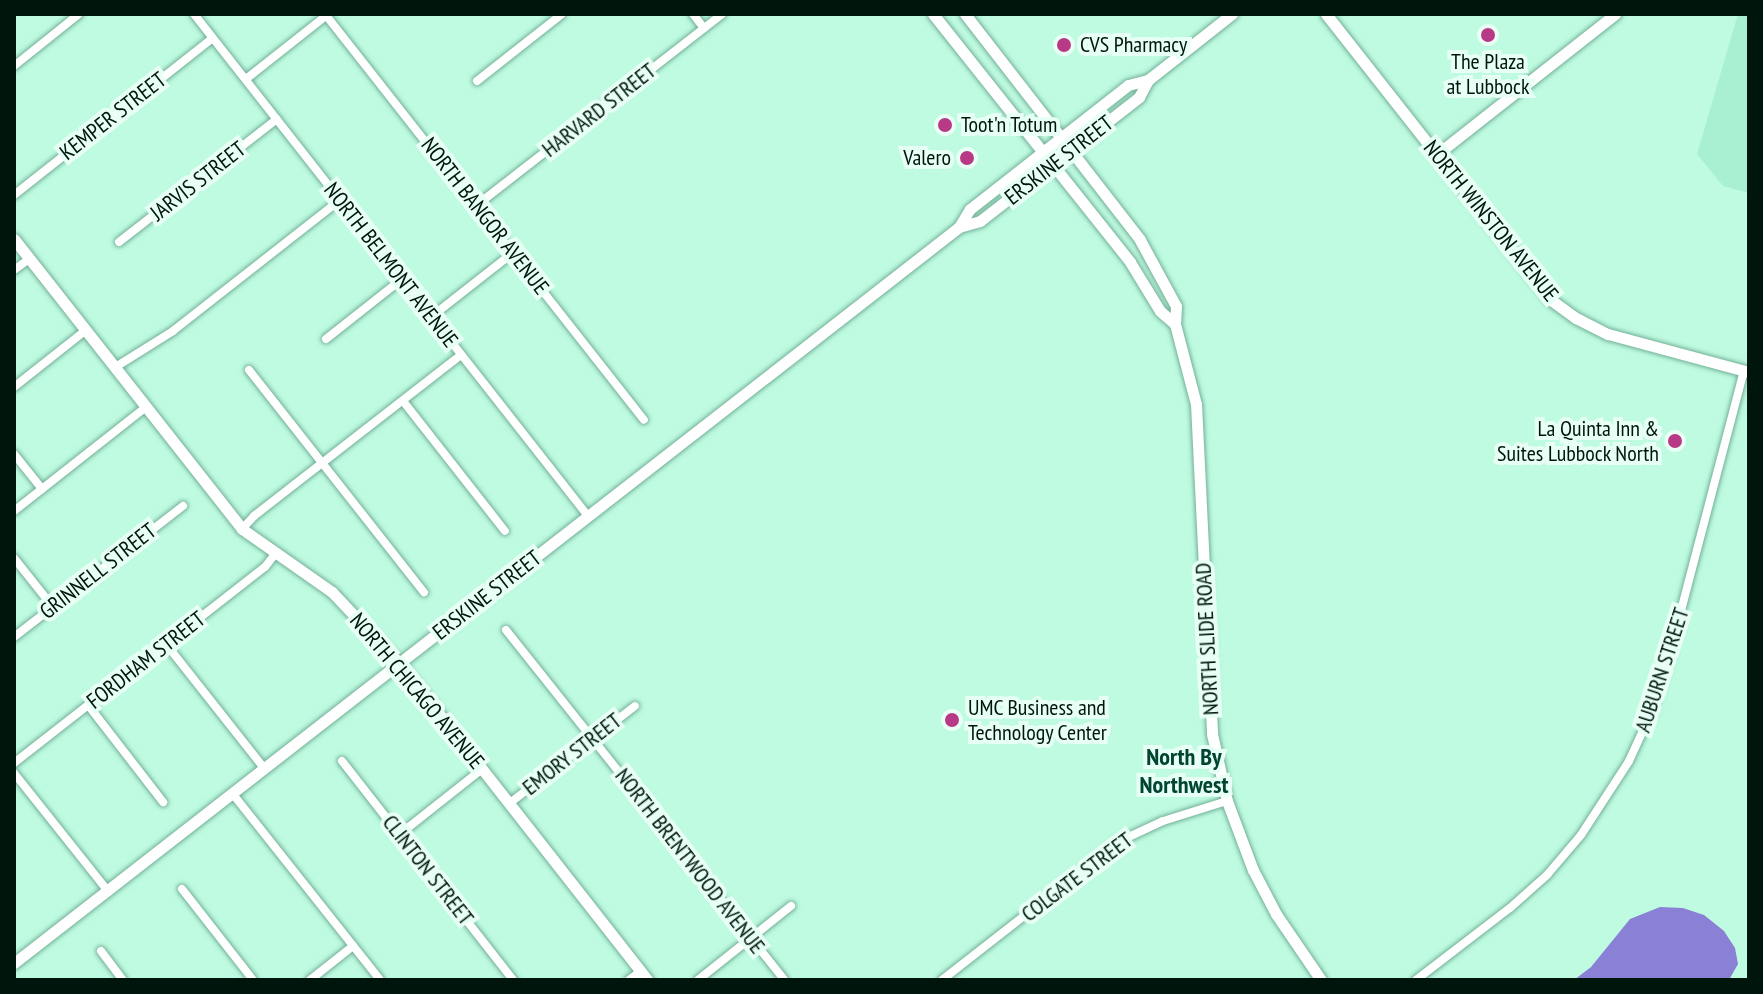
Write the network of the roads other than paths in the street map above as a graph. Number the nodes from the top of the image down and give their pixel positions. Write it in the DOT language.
graph roads {
  1 [pos="79,14"];
  2 [pos="194,14"];
  3 [pos="562,14"];
  4 [pos="693,14"];
  5 [pos="722,14"];
  6 [pos="965,14"];
  7 [pos="1232,14"];
  8 [pos="1326,14"];
  9 [pos="1615,14"];
  10 [pos="326,15"];
  11 [pos="937,15"];
  12 [pos="704,28"];
  13 [pos="213,38"];
  14 [pos="14,66"];
  15 [pos="246,79"];
  16 [pos="1148,80"];
  17 [pos="477,81"];
  18 [pos="277,119"];
  19 [pos="1061,137"];
  20 [pos="1071,150"];
  21 [pos="1042,152"];
  22 [pos="1436,155"];
  23 [pos="1053,165"];
  24 [pos="14,195"];
  25 [pos="340,200"];
  26 [pos="477,205"];
  27 [pos="959,227"];
  28 [pos="14,239"];
  29 [pos="119,242"];
  30 [pos="514,252"];
  31 [pos="29,259"];
  32 [pos="14,270"];
  33 [pos="402,279"];
  34 [pos="431,317"];
  35 [pos="1175,324"];
  36 [pos="85,331"];
  37 [pos="326,339"];
  38 [pos="461,355"];
  39 [pos="114,368"];
  40 [pos="249,370"];
  41 [pos="1747,372"];
  42 [pos="14,387"];
  43 [pos="403,401"];
  44 [pos="145,408"];
  45 [pos="644,420"];
  46 [pos="14,454"];
  47 [pos="322,464"];
  48 [pos="42,489"];
  49 [pos="183,506"];
  50 [pos="14,511"];
  51 [pos="588,516"];
  52 [pos="242,529"];
  53 [pos="505,531"];
  54 [pos="275,554"];
  55 [pos="14,558"];
  56 [pos="424,592"];
  57 [pos="53,607"];
  58 [pos="506,630"];
  59 [pos="14,637"];
  60 [pos="166,644"];
  61 [pos="399,663"];
  62 [pos="88,705"];
  63 [pos="635,706"];
  64 [pos="592,738"];
  65 [pos="342,761"];
  66 [pos="14,763"];
  67 [pos="264,768"];
  68 [pos="482,769"];
  69 [pos="14,773"];
  70 [pos="232,793"];
  71 [pos="1227,801"];
  72 [pos="163,802"];
  73 [pos="510,803"];
  74 [pos="400,834"];
  75 [pos="182,889"];
  76 [pos="107,890"];
  77 [pos="791,906"];
  78 [pos="751,938"];
  79 [pos="353,946"];
  80 [pos="101,951"];
  81 [pos="14,963"];
  82 [pos="644,976"];
  83 [pos="123,980"];
  84 [pos="253,980"];
  85 [pos="310,980"];
  86 [pos="380,980"];
  87 [pos="513,980"];
  88 [pos="629,980"];
  89 [pos="698,980"];
  90 [pos="784,980"];
  91 [pos="942,980"];
  92 [pos="1321,980"];
  93 [pos="1416,980"];
  1 -- 14 [label="street"];
  2 -- 13 [label="street, NORTH BELMONT AVENUE"];
  3 -- 17 [label="street"];
  4 -- 12 [label="street"];
  5 -- 12 [label="street, HARVARD STREET"];
  6 -- 19 [label="main road, NORTH SLIDE ROAD"];
  7 -- 16 [label="main road, ERSKINE STREET"];
  8 -- 22 [label="main road, NORTH WINSTON AVENUE"];
  9 -- 22 [label="main road"];
  10 -- 15 [label="street"];
  10 -- 26 [label="street, NORTH BANGOR AVENUE"];
  11 -- 21 [label="main road, NORTH SLIDE ROAD"];
  12 -- 26 [label="street, HARVARD STREET"];
  13 -- 15 [label="street, NORTH BELMONT AVENUE"];
  13 -- 24 [label="street, KEMPER STREET"];
  15 -- 18 [label="street, NORTH BELMONT AVENUE"];
  16 -- 19 [label="main road, ERSKINE STREET"];
  16 -- 20 [label="main road, ERSKINE STREET"];
  18 -- 25 [label="street, NORTH BELMONT AVENUE"];
  18 -- 29 [label="street, JARVIS STREET"];
  19 -- 20 [label="main road, NORTH SLIDE ROAD"];
  19 -- 21 [label="main road, ERSKINE STREET"];
  20 -- 23 [label="main road, ERSKINE STREET"];
  20 -- 35 [label="main road, NORTH SLIDE ROAD"];
  21 -- 23 [label="main road, NORTH SLIDE ROAD"];
  21 -- 27 [label="main road, ERSKINE STREET"];
  22 -- 41 [label="main road, NORTH WINSTON AVENUE"];
  23 -- 27 [label="main road, ERSKINE STREET"];
  23 -- 35 [label="main road, NORTH SLIDE ROAD"];
  25 -- 33 [label="street, NORTH BELMONT AVENUE"];
  25 -- 39 [label="street"];
  26 -- 30 [label="street, NORTH BANGOR AVENUE"];
  27 -- 51 [label="main road, ERSKINE STREET"];
  28 -- 31 [label="main road, NORTH CHICAGO AVENUE"];
  30 -- 34 [label="street"];
  30 -- 45 [label="street, NORTH BANGOR AVENUE"];
  31 -- 32 [label="street"];
  31 -- 36 [label="main road, NORTH CHICAGO AVENUE"];
  33 -- 34 [label="street, NORTH BELMONT AVENUE"];
  33 -- 37 [label="street"];
  34 -- 38 [label="street, NORTH BELMONT AVENUE"];
  35 -- 71 [label="main road, NORTH SLIDE ROAD"];
  36 -- 39 [label="main road, NORTH CHICAGO AVENUE"];
  36 -- 42 [label="street"];
  38 -- 43 [label="street"];
  38 -- 51 [label="street, NORTH BELMONT AVENUE"];
  39 -- 44 [label="main road, NORTH CHICAGO AVENUE"];
  40 -- 47 [label="street"];
  41 -- 93 [label="street, AUBURN STREET"];
  43 -- 47 [label="street"];
  43 -- 53 [label="street"];
  44 -- 48 [label="street"];
  44 -- 52 [label="main road, NORTH CHICAGO AVENUE"];
  46 -- 48 [label="street"];
  47 -- 52 [label="street"];
  47 -- 56 [label="street"];
  48 -- 50 [label="street"];
  49 -- 57 [label="street, GRINNELL STREET"];
  51 -- 61 [label="main road, ERSKINE STREET"];
  52 -- 54 [label="main road, NORTH CHICAGO AVENUE"];
  54 -- 60 [label="street, FORDHAM STREET"];
  54 -- 61 [label="main road, NORTH CHICAGO AVENUE"];
  55 -- 57 [label="street"];
  57 -- 59 [label="street, GRINNELL STREET"];
  58 -- 64 [label="street, NORTH BRENTWOOD AVENUE"];
  60 -- 62 [label="street, FORDHAM STREET"];
  60 -- 67 [label="street"];
  61 -- 67 [label="main road, ERSKINE STREET"];
  61 -- 68 [label="main road, NORTH CHICAGO AVENUE"];
  62 -- 66 [label="street, FORDHAM STREET"];
  62 -- 72 [label="street"];
  63 -- 64 [label="street, EMORY STREET"];
  64 -- 73 [label="street, EMORY STREET"];
  64 -- 78 [label="street, NORTH BRENTWOOD AVENUE"];
  65 -- 74 [label="street, CLINTON STREET"];
  67 -- 70 [label="main road, ERSKINE STREET"];
  68 -- 73 [label="main road, NORTH CHICAGO AVENUE"];
  68 -- 74 [label="street"];
  69 -- 76 [label="street"];
  70 -- 76 [label="main road, ERSKINE STREET"];
  70 -- 79 [label="street"];
  71 -- 91 [label="street, COLGATE STREET"];
  71 -- 92 [label="main road, NORTH SLIDE ROAD"];
  73 -- 82 [label="main road, NORTH CHICAGO AVENUE"];
  74 -- 87 [label="street, CLINTON STREET"];
  75 -- 84 [label="street"];
  76 -- 81 [label="main road, ERSKINE STREET"];
  77 -- 78 [label="street"];
  78 -- 89 [label="street"];
  78 -- 90 [label="street, NORTH BRENTWOOD AVENUE"];
  79 -- 85 [label="street"];
  79 -- 86 [label="street"];
  80 -- 83 [label="street"];
  82 -- 88 [label="street"];
}
